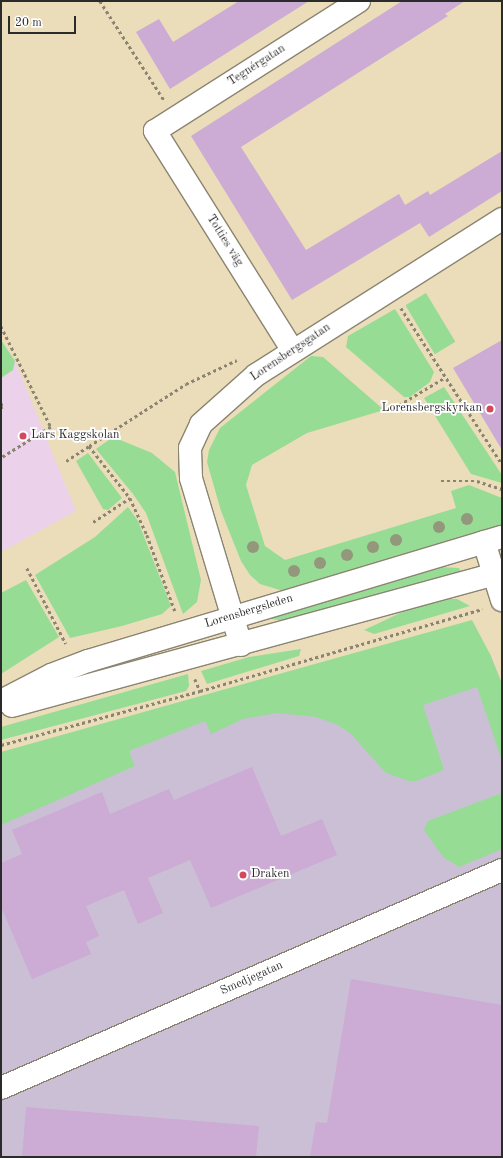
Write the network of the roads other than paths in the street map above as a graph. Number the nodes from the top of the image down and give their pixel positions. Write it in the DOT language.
graph roads {
  1 [pos="359,1"];
  2 [pos="155,131"];
  3 [pos="502,219"];
  4 [pos="293,351"];
  5 [pos="493,540"];
  6 [pos="498,573"];
  7 [pos="502,600"];
  8 [pos="233,616"];
  9 [pos="241,645"];
  10 [pos="1,701"];
  11 [pos="1,708"];
  12 [pos="502,870"];
  13 [pos="1,1088"];
  1 -- 2 [label="street, Tegnérgatan"];
  2 -- 4 [label="street, Totties väg"];
  3 -- 4 [label="street, Lorensbergsgatan"];
  4 -- 8 [label="street, Lorensbergsgatan"];
  5 -- 6 [label="street"];
  5 -- 8 [label="street, Lorensbergsleden"];
  6 -- 7 [label="street"];
  6 -- 9 [label="street"];
  8 -- 9 [label="street, Lorensbergsgatan"];
  8 -- 10 [label="street, Lorensbergsleden"];
  9 -- 11 [label="street"];
  12 -- 13 [label="street, Smedjegatan"];
}
